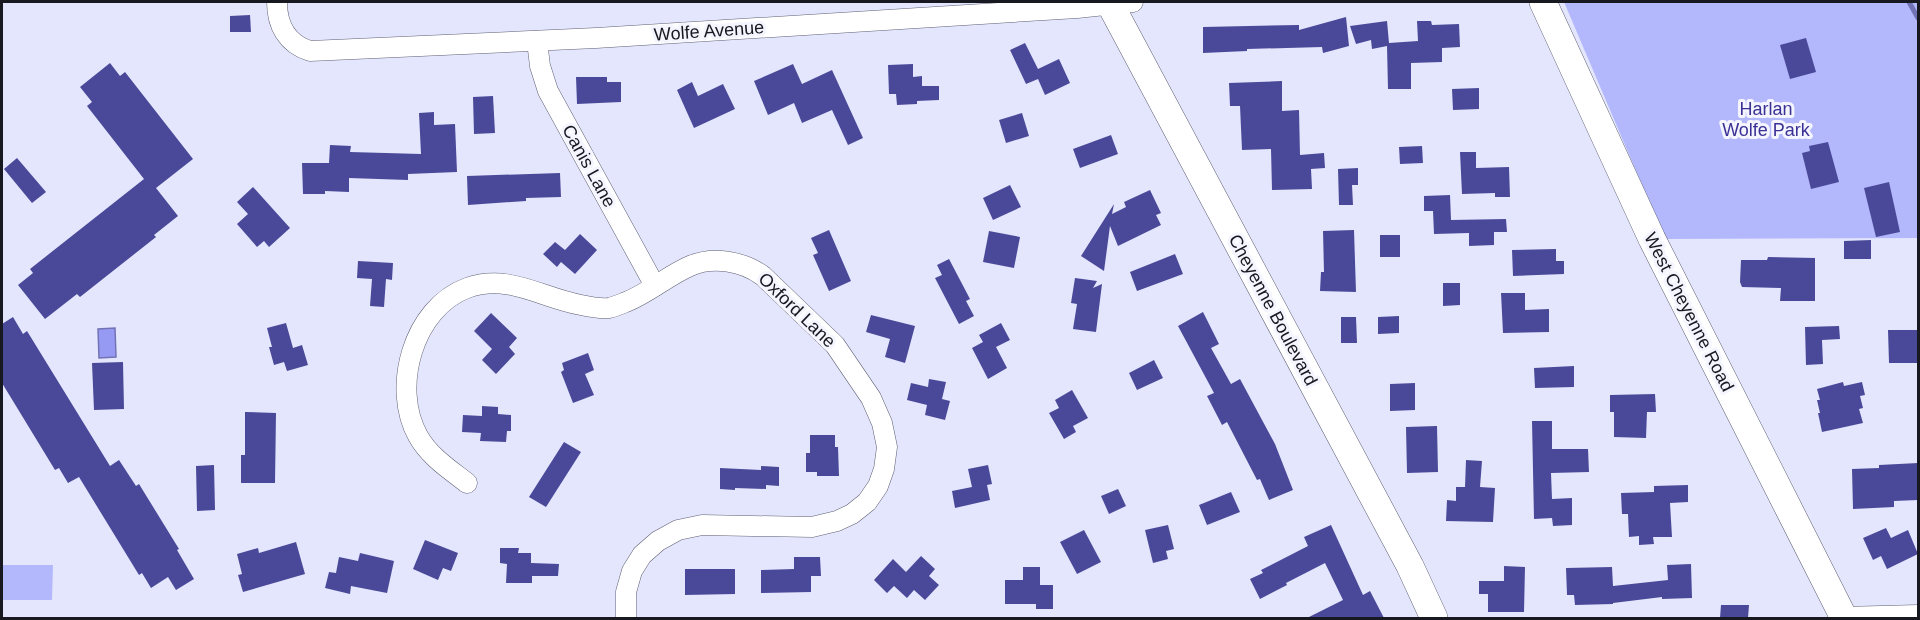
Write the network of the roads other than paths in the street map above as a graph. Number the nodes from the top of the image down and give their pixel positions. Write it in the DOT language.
graph roads {
  1 [pos="277,2"];
  2 [pos="1118,2"];
  3 [pos="1543,2"];
  4 [pos="537,41"];
  5 [pos="655,286"];
  6 [pos="467,483"];
  7 [pos="1918,615"];
  8 [pos="626,618"];
  9 [pos="1434,618"];
  10 [pos="1844,618"];
  1 -- 4 [label="street, Wolfe Avenue"];
  2 -- 4 [label="street, Wolfe Avenue"];
  2 -- 9 [label="main road, Cheyenne Boulevard"];
  3 -- 10 [label="main road, West Cheyenne Road"];
  4 -- 5 [label="street, Canis Lane"];
  5 -- 6 [label="street, Oxford Lane"];
  5 -- 8 [label="street, Oxford Lane"];
  7 -- 10 [label="street"];
}
